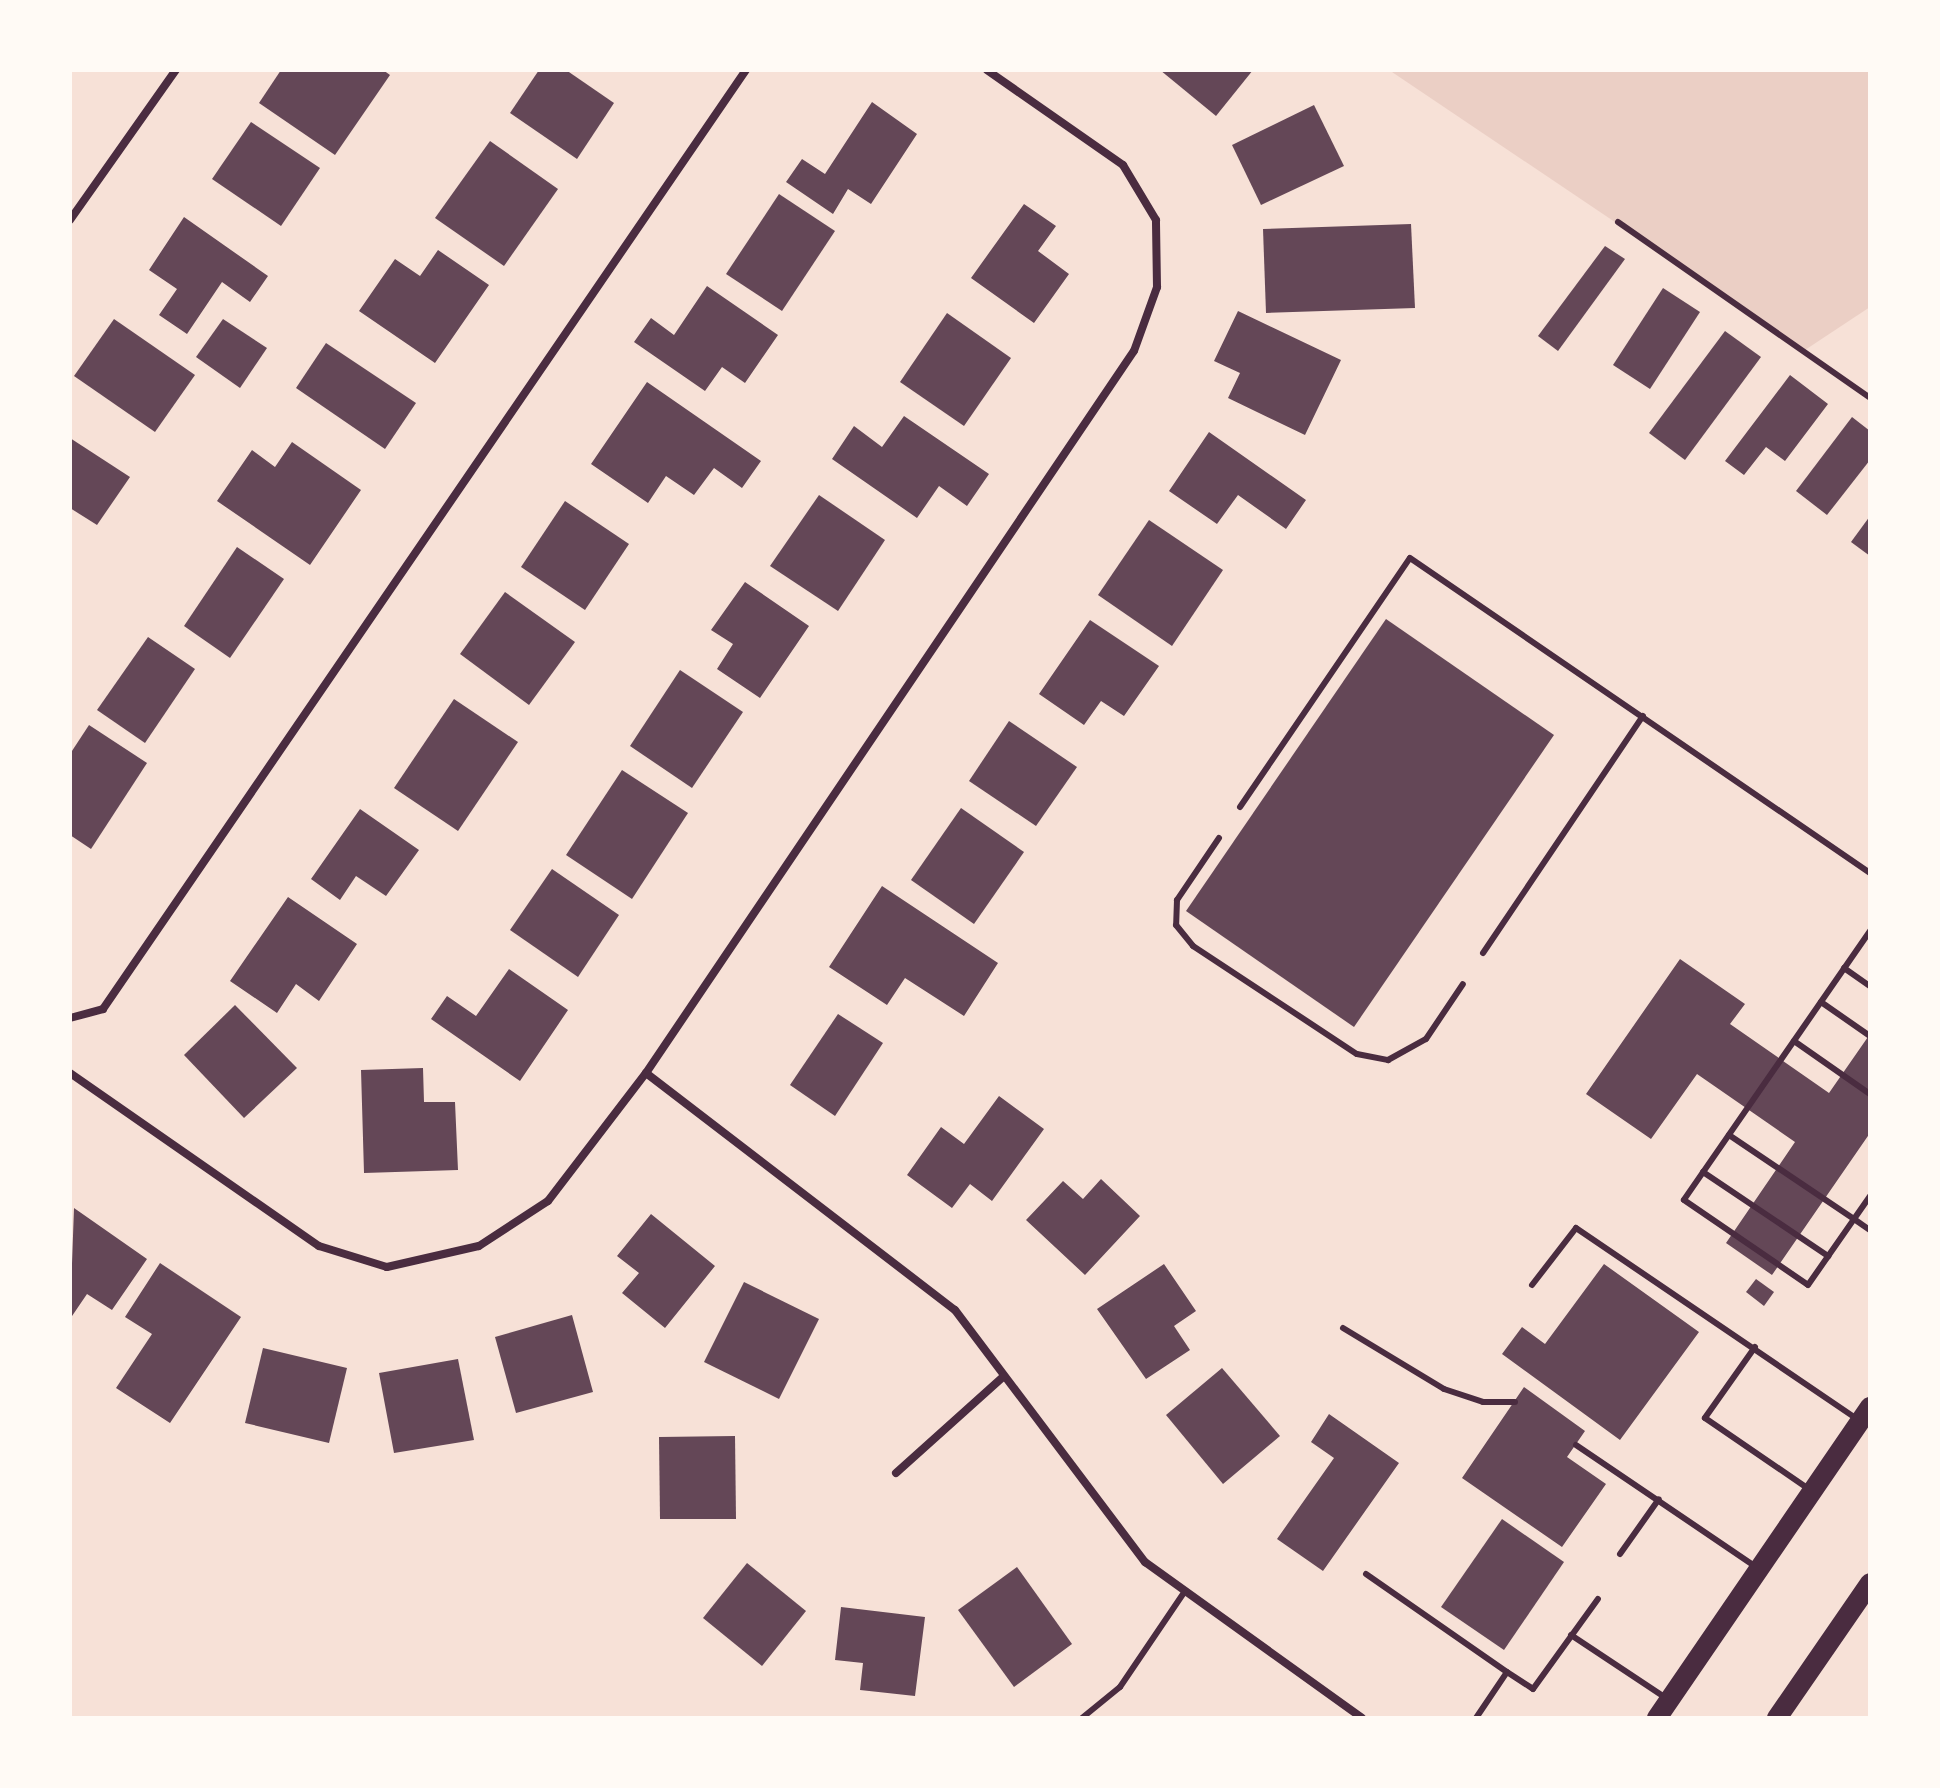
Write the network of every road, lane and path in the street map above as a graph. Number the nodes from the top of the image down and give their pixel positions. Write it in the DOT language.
graph roads {
  1 [pos="176,70"];
  2 [pos="746,70"];
  3 [pos="987,70"];
  4 [pos="70,220"];
  5 [pos="1618,222"];
  6 [pos="1870,398"];
  7 [pos="1643,716"];
  8 [pos="1240,807"];
  9 [pos="1219,838"];
  10 [pos="1870,873"];
  11 [pos="1870,931"];
  12 [pos="1483,953"];
  13 [pos="1844,968"];
  14 [pos="1463,984"];
  15 [pos="1870,986"];
  16 [pos="1821,1002"];
  17 [pos="70,1018"];
  18 [pos="1870,1036"];
  19 [pos="1794,1041"];
  20 [pos="70,1073"];
  21 [pos="646,1073"];
  22 [pos="1870,1094"];
  23 [pos="1729,1135"];
  24 [pos="1703,1172"];
  25 [pos="1870,1196"];
  26 [pos="1854,1219"];
  27 [pos="1870,1230"];
  28 [pos="1828,1256"];
  29 [pos="1532,1285"];
  30 [pos="1343,1328"];
  31 [pos="1755,1347"];
  32 [pos="1003,1377"];
  33 [pos="1515,1402"];
  34 [pos="1865,1414"];
  35 [pos="1576,1445"];
  36 [pos="896,1473"];
  37 [pos="1812,1491"];
  38 [pos="1659,1499"];
  39 [pos="1620,1554"];
  40 [pos="1759,1570"];
  41 [pos="1366,1574"];
  42 [pos="1870,1583"];
  43 [pos="1185,1591"];
  44 [pos="1598,1599"];
  45 [pos="1571,1635"];
  46 [pos="1507,1672"];
  47 [pos="1669,1700"];
  48 [pos="1082,1718"];
  49 [pos="1362,1718"];
  50 [pos="1476,1718"];
  51 [pos="1657,1718"];
  52 [pos="1777,1718"];
  1 -- 4 [label="street"];
  2 -- 17 [label="street"];
  3 -- 21 [label="street"];
  5 -- 6 [label="lane"];
  7 -- 8 [label="lane"];
  7 -- 10 [label="lane"];
  7 -- 12 [label="lane"];
  9 -- 14 [label="lane"];
  11 -- 13 [label="lane"];
  13 -- 15 [label="lane"];
  13 -- 16 [label="lane"];
  16 -- 18 [label="lane"];
  16 -- 19 [label="lane"];
  19 -- 22 [label="lane"];
  19 -- 23 [label="lane"];
  20 -- 21 [label="street"];
  21 -- 32 [label="street"];
  23 -- 24 [label="lane"];
  23 -- 26 [label="lane"];
  24 -- 28 [label="lane"];
  24 -- 28 [label="lane"];
  25 -- 26 [label="lane"];
  26 -- 27 [label="lane"];
  26 -- 28 [label="lane"];
  29 -- 31 [label="lane"];
  30 -- 33 [label="lane"];
  31 -- 34 [label="lane"];
  31 -- 37 [label="lane"];
  32 -- 36 [label="street"];
  32 -- 43 [label="street"];
  34 -- 37 [label="main road"];
  35 -- 38 [label="lane"];
  37 -- 40 [label="main road"];
  38 -- 39 [label="lane"];
  38 -- 40 [label="lane"];
  40 -- 47 [label="main road"];
  41 -- 46 [label="lane"];
  42 -- 52 [label="main road"];
  43 -- 48 [label="lane"];
  43 -- 49 [label="street"];
  44 -- 45 [label="lane"];
  45 -- 46 [label="lane"];
  45 -- 47 [label="lane"];
  46 -- 50 [label="lane"];
  47 -- 51 [label="main road"];
}
